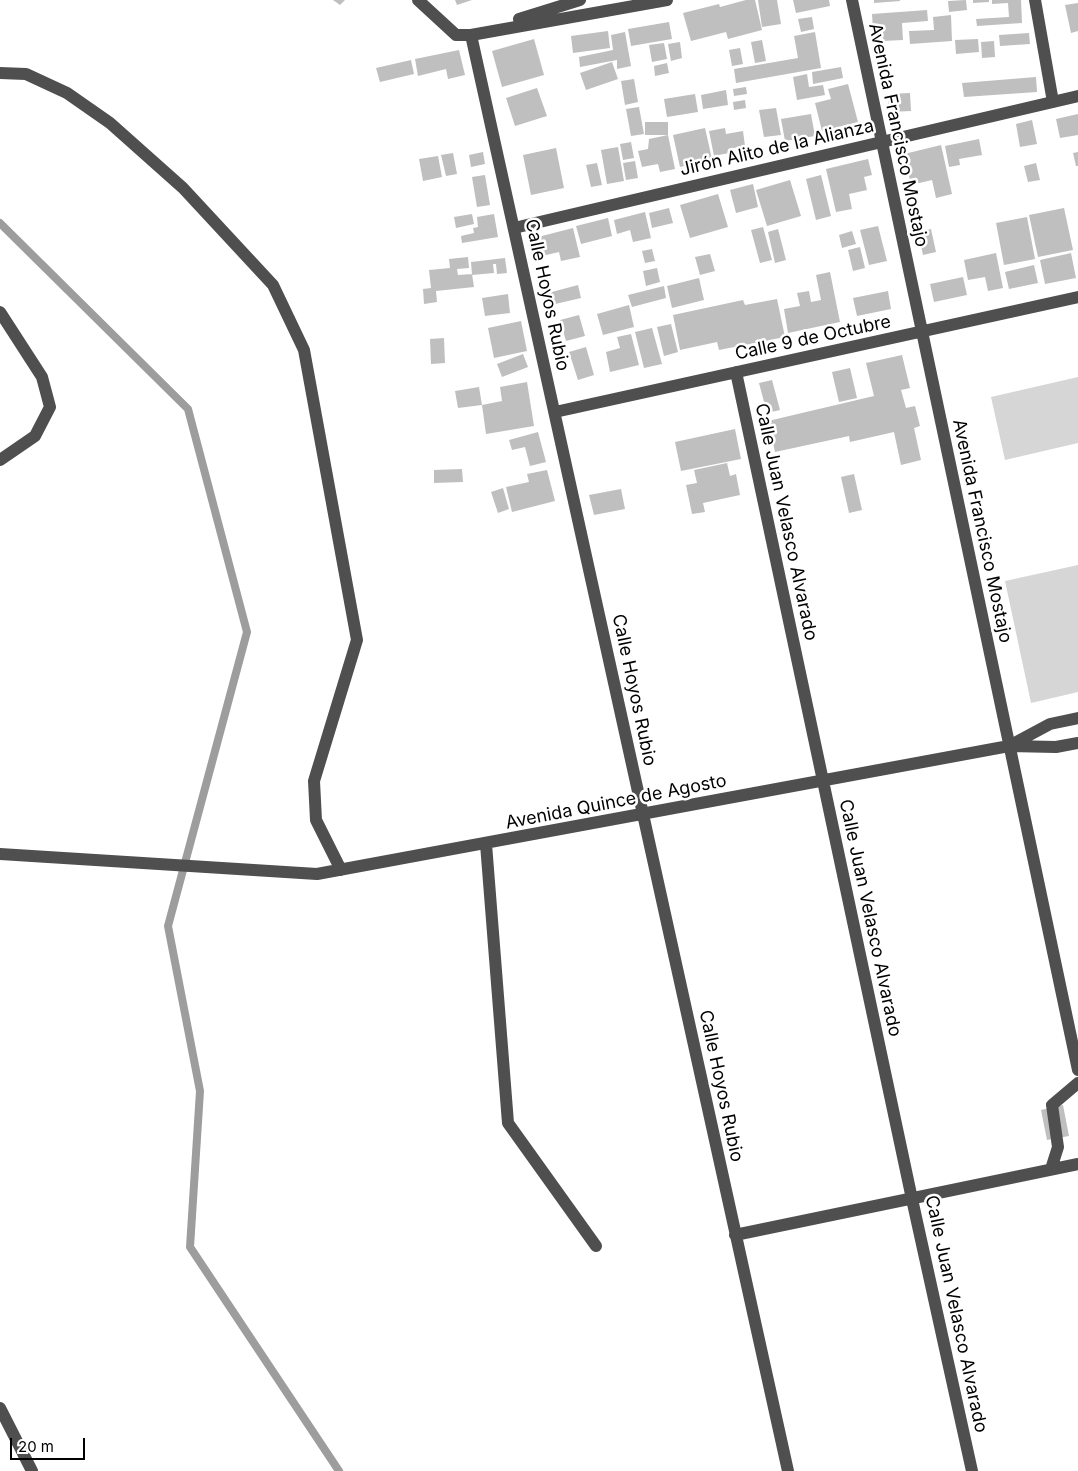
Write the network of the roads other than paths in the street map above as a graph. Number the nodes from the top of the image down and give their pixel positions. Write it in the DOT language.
graph roads {
  1 [pos="418,0"];
  2 [pos="580,0"];
  3 [pos="667,0"];
  4 [pos="852,0"];
  5 [pos="1035,0"];
  6 [pos="472,35"];
  7 [pos="0,73"];
  8 [pos="1078,96"];
  9 [pos="1053,102"];
  10 [pos="882,142"];
  11 [pos="514,228"];
  12 [pos="1078,297"];
  13 [pos="0,312"];
  14 [pos="922,331"];
  15 [pos="736,372"];
  16 [pos="555,412"];
  17 [pos="0,460"];
  18 [pos="1078,718"];
  19 [pos="1078,743"];
  20 [pos="1010,746"];
  21 [pos="823,780"];
  22 [pos="643,814"];
  23 [pos="486,844"];
  24 [pos="0,854"];
  25 [pos="342,870"];
  26 [pos="1078,1070"];
  27 [pos="1078,1083"];
  28 [pos="1078,1164"];
  29 [pos="1051,1170"];
  30 [pos="912,1198"];
  31 [pos="736,1235"];
  32 [pos="596,1246"];
  33 [pos="0,1408"];
  34 [pos="32,1471"];
  35 [pos="788,1471"];
  36 [pos="972,1471"];
  1 -- 6 [label="street"];
  2 -- 6 [label="street"];
  3 -- 6 [label="street"];
  4 -- 10 [label="street, Avenida Francisco Mostajo"];
  5 -- 9 [label="street"];
  6 -- 11 [label="street, Calle Hoyos Rubio"];
  7 -- 25 [label="street"];
  8 -- 9 [label="street, Jirón Alito de la Alianza"];
  9 -- 10 [label="street, Jirón Alito de la Alianza"];
  10 -- 11 [label="street, Jirón Alito de la Alianza"];
  10 -- 14 [label="street, Avenida Francisco Mostajo"];
  11 -- 16 [label="street, Calle Hoyos Rubio"];
  12 -- 14 [label="street, Calle 9 de Octubre"];
  13 -- 17 [label="street"];
  14 -- 15 [label="street, Calle 9 de Octubre"];
  14 -- 20 [label="street, Avenida Francisco Mostajo"];
  15 -- 16 [label="street, Calle 9 de Octubre"];
  15 -- 21 [label="street, Calle Juan Velasco Alvarado"];
  16 -- 22 [label="street, Calle Hoyos Rubio"];
  18 -- 20 [label="street"];
  19 -- 20 [label="street"];
  20 -- 21 [label="street, Avenida Quince de Agosto"];
  20 -- 26 [label="street, Avenida Francisco Mostajo"];
  21 -- 22 [label="street, Avenida Quince de Agosto"];
  21 -- 30 [label="street, Calle Juan Velasco Alvarado"];
  22 -- 23 [label="street, Avenida Quince de Agosto"];
  22 -- 31 [label="street, Calle Hoyos Rubio"];
  23 -- 25 [label="street, Avenida Quince de Agosto"];
  23 -- 32 [label="street"];
  24 -- 25 [label="street, Avenida Quince de Agosto"];
  27 -- 29 [label="street"];
  28 -- 29 [label="street"];
  29 -- 30 [label="street"];
  30 -- 31 [label="street"];
  30 -- 36 [label="street, Calle Juan Velasco Alvarado"];
  31 -- 35 [label="street, Calle Hoyos Rubio"];
  33 -- 34 [label="street"];
}
